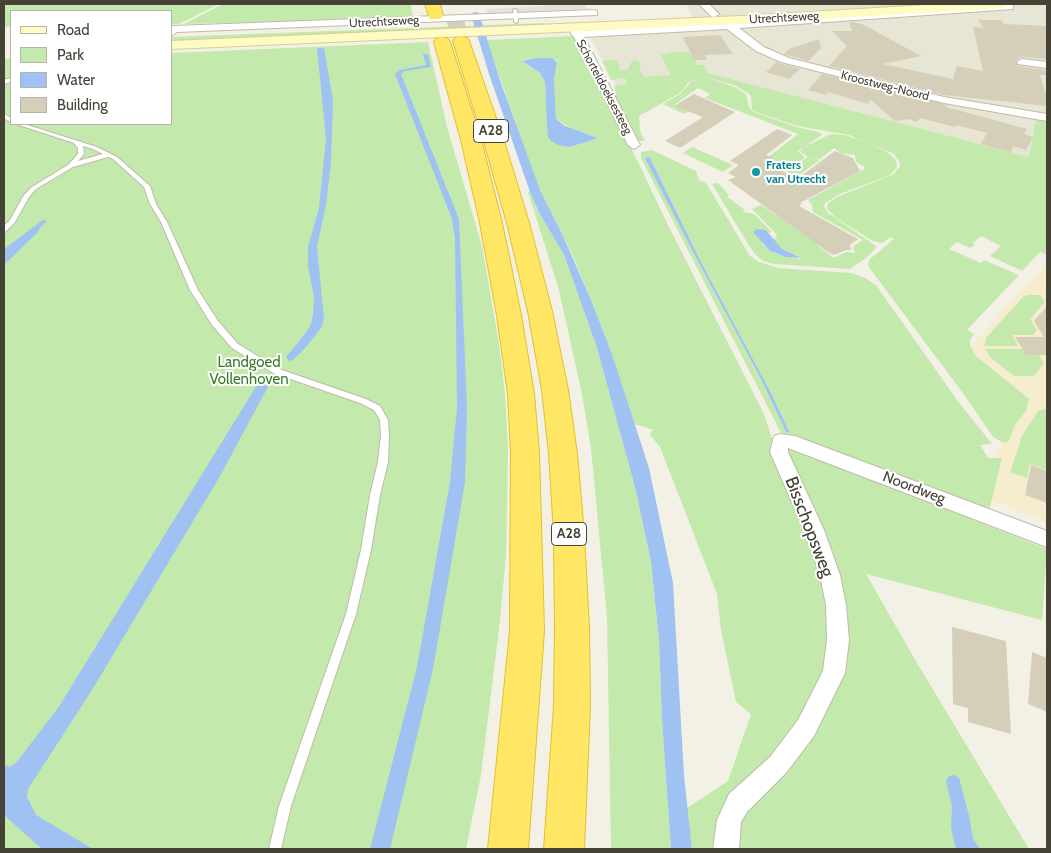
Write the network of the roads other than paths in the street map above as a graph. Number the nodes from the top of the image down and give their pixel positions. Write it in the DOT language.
graph roads {
  1 [pos="925,4"];
  2 [pos="1005,4"];
  3 [pos="908,7"];
  4 [pos="709,9"];
  5 [pos="594,13"];
  6 [pos="516,16"];
  7 [pos="829,18"];
  8 [pos="737,21"];
  9 [pos="452,25"];
  10 [pos="549,25"];
  11 [pos="576,31"];
  12 [pos="172,33"];
  13 [pos="172,45"];
  14 [pos="1022,62"];
  15 [pos="1047,65"];
  16 [pos="1047,118"];
  17 [pos="22,125"];
  18 [pos="76,142"];
  19 [pos="634,145"];
  20 [pos="109,156"];
  21 [pos="70,166"];
  22 [pos="4,230"];
  23 [pos="780,441"];
  24 [pos="1047,539"];
  25 [pos="275,849"];
  26 [pos="508,849"];
  27 [pos="564,849"];
  28 [pos="726,849"];
  1 -- 3 [label="main road, Utrechtseweg"];
  2 -- 3 [label="main road, Utrechtseweg"];
  2 -- 7 [label="street, Utrechtseweg"];
  3 -- 7 [label="main road, Utrechtseweg"];
  3 -- 8 [label="main road, Utrechtseweg"];
  4 -- 8 [label="main road, Utrechtseweg"];
  4 -- 10 [label="main road, Utrechtseweg"];
  5 -- 6 [label="street, Utrechtseweg"];
  6 -- 10 [label="main road, Utrechtseweg"];
  6 -- 12 [label="main road, Utrechtseweg"];
  7 -- 8 [label="main road, Utrechtseweg"];
  7 -- 11 [label="street, Utrechtseweg"];
  8 -- 11 [label="main road, Utrechtseweg"];
  8 -- 16 [label="street, Kroostweg-Noord"];
  9 -- 26 [label="highway, A28"];
  9 -- 27 [label="highway, A28"];
  10 -- 11 [label="main road, Utrechtseweg"];
  10 -- 13 [label="main road, Utrechtseweg"];
  11 -- 19 [label="street, Schorteldoeksesteeg"];
  14 -- 15 [label="street"];
  17 -- 18 [label="lane"];
  18 -- 20 [label="lane"];
  18 -- 21 [label="lane"];
  20 -- 21 [label="lane"];
  20 -- 25 [label="lane"];
  21 -- 22 [label="lane"];
  23 -- 24 [label="street, Noordweg"];
  23 -- 28 [label="street, Bisschopsweg"];
}
